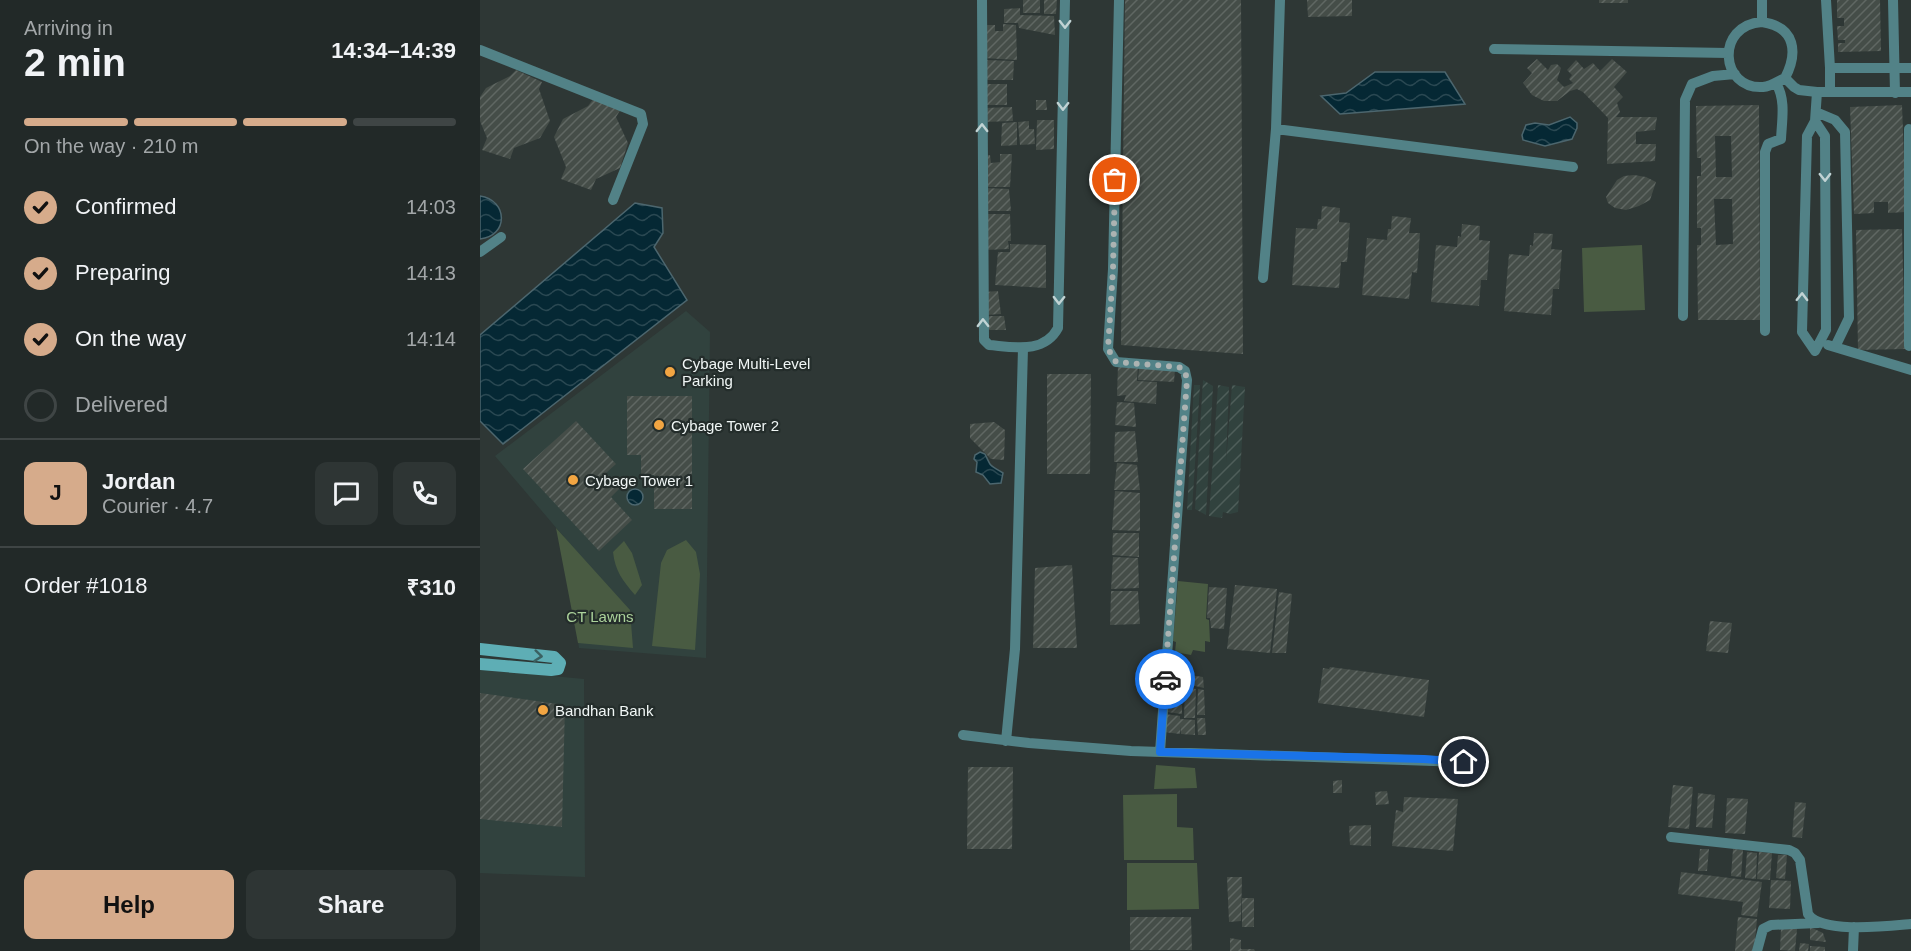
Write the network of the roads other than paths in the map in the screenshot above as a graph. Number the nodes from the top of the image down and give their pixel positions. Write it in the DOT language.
graph roads {
  1 [pos="982,0"];
  2 [pos="1065,0"];
  3 [pos="1119,0"];
  4 [pos="1280,0"];
  5 [pos="1762,0"];
  6 [pos="1826,0"];
  7 [pos="1893,0"];
  8 [pos="1762,22"];
  9 [pos="1494,49"];
  10 [pos="480,50"];
  11 [pos="1728,53"];
  12 [pos="1830,68"];
  13 [pos="1911,68"];
  14 [pos="1894,69"];
  15 [pos="1735,74"];
  16 [pos="1781,81"];
  17 [pos="1817,92"];
  18 [pos="1830,92"];
  19 [pos="1911,92"];
  20 [pos="1895,93"];
  21 [pos="1815,116"];
  22 [pos="1276,129"];
  23 [pos="1909,129"];
  24 [pos="1573,167"];
  25 [pos="613,200"];
  26 [pos="501,237"];
  27 [pos="480,252"];
  28 [pos="1910,270"];
  29 [pos="1263,278"];
  30 [pos="1683,316"];
  31 [pos="1765,331"];
  32 [pos="1820,342"];
  33 [pos="1909,346"];
  34 [pos="1835,347"];
  35 [pos="1023,348"];
  36 [pos="1911,370"];
  37 [pos="480,649"];
  38 [pos="480,664"];
  39 [pos="963,735"];
  40 [pos="1006,741"];
  41 [pos="1160,752"];
  42 [pos="1464,762"];
  43 [pos="1671,837"];
  44 [pos="1818,923"];
  45 [pos="1911,924"];
  46 [pos="1854,927"];
  47 [pos="1757,951"];
  48 [pos="1853,951"];
  35 -- 1 [label="street, one-way"];
  2 -- 35 [label="street, one-way"];
  3 -- 41 [label="street"];
  4 -- 22 [label="street"];
  5 -- 8 [label="street"];
  6 -- 12 [label="street"];
  7 -- 14 [label="street"];
  8 -- 11 [label="street"];
  8 -- 16 [label="street"];
  9 -- 11 [label="street"];
  10 -- 25 [label="street"];
  11 -- 15 [label="street"];
  12 -- 14 [label="street"];
  12 -- 18 [label="street"];
  13 -- 14 [label="street"];
  14 -- 20 [label="street"];
  15 -- 16 [label="street"];
  15 -- 30 [label="street"];
  16 -- 17 [label="street"];
  16 -- 31 [label="street"];
  17 -- 18 [label="street"];
  17 -- 21 [label="street"];
  18 -- 20 [label="street"];
  19 -- 20 [label="street"];
  21 -- 32 [label="street, one-way"];
  32 -- 21 [label="street, one-way"];
  21 -- 34 [label="street"];
  22 -- 24 [label="street"];
  22 -- 29 [label="street"];
  23 -- 28 [label="street"];
  26 -- 27 [label="street"];
  28 -- 33 [label="street"];
  32 -- 34 [label="street"];
  34 -- 36 [label="street"];
  35 -- 40 [label="street"];
  37 -- 38 [label="street, one-way"];
  39 -- 40 [label="street"];
  40 -- 41 [label="street"];
  41 -- 42 [label="street"];
  43 -- 44 [label="street"];
  44 -- 46 [label="street"];
  44 -- 47 [label="street"];
  45 -- 46 [label="street"];
  46 -- 48 [label="street"];
}
